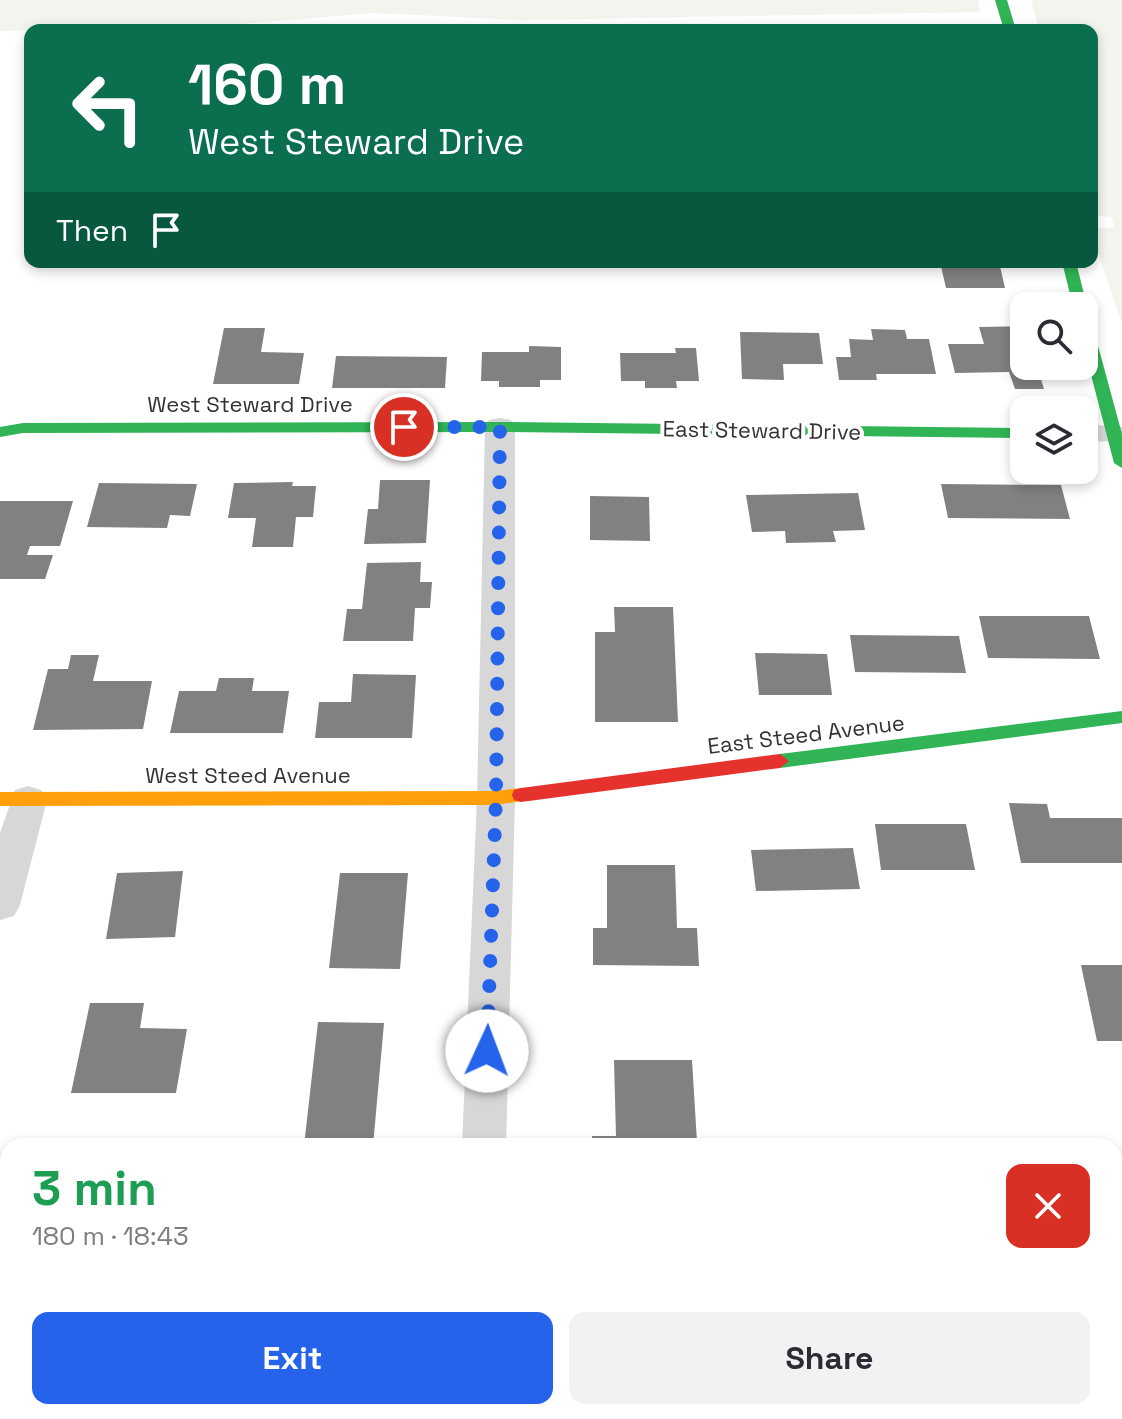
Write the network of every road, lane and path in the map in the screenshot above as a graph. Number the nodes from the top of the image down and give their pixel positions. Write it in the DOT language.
graph roads {
  1 [pos="1001,0"];
  2 [pos="1008,24"];
  3 [pos="1070,268"];
  4 [pos="1076,292"];
  5 [pos="1095,380"];
  6 [pos="500,427"];
  7 [pos="0,432"];
  8 [pos="1010,433"];
  9 [pos="1107,443"];
  10 [pos="1122,717"];
  11 [pos="496,798"];
  12 [pos="14,800"];
  13 [pos="0,905"];
  14 [pos="484,1138"];
  1 -- 2 [label="street"];
  3 -- 4 [label="street"];
  5 -- 9 [label="street"];
  6 -- 7 [label="street, West Steward Drive"];
  6 -- 8 [label="street, East Steward Drive"];
  6 -- 11 [label="street"];
  10 -- 11 [label="street, East Steed Avenue"];
  11 -- 12 [label="street, West Steed Avenue"];
  11 -- 14 [label="street"];
  12 -- 13 [label="street"];
}
